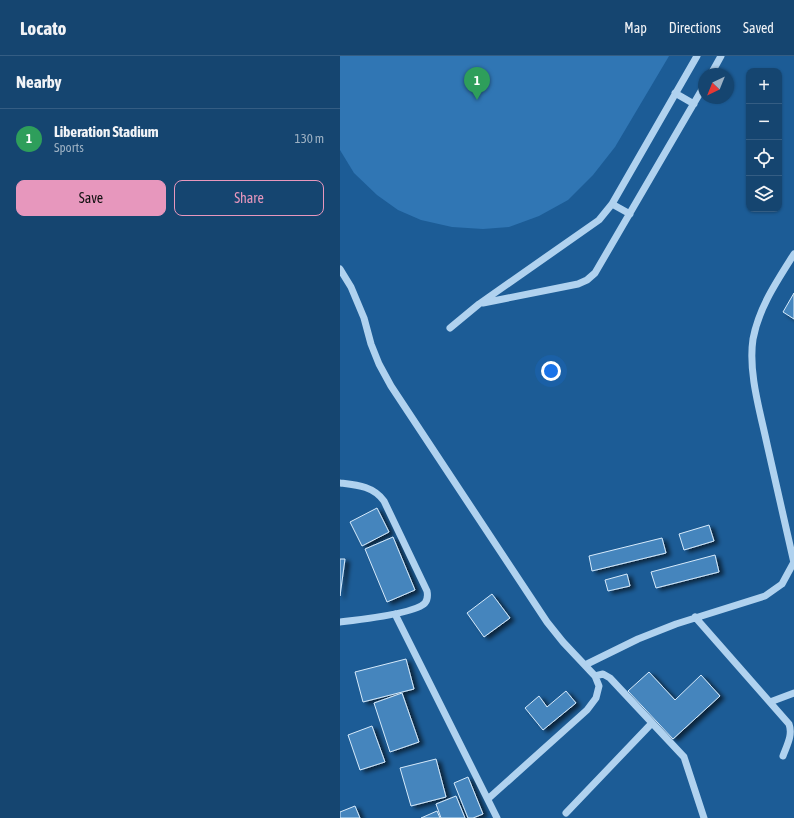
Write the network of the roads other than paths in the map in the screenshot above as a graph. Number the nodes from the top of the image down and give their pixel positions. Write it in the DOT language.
graph roads {
  1 [pos="697,56"];
  2 [pos="721,56"];
  3 [pos="714,68"];
  4 [pos="676,93"];
  5 [pos="698,97"];
  6 [pos="694,104"];
  7 [pos="612,204"];
  8 [pos="630,214"];
  9 [pos="794,254"];
  10 [pos="340,269"];
  11 [pos="479,304"];
  12 [pos="450,328"];
  13 [pos="340,483"];
  14 [pos="794,563"];
  15 [pos="395,614"];
  16 [pos="695,618"];
  17 [pos="340,622"];
  18 [pos="585,665"];
  19 [pos="595,676"];
  20 [pos="794,693"];
  21 [pos="770,702"];
  22 [pos="652,723"];
  23 [pos="783,756"];
  24 [pos="488,798"];
  25 [pos="566,813"];
  26 [pos="497,818"];
  27 [pos="704,818"];
  1 -- 4 [label="street"];
  2 -- 3 [label="street"];
  4 -- 6 [label="street"];
  4 -- 7 [label="street"];
  5 -- 6 [label="street"];
  6 -- 8 [label="street"];
  7 -- 8 [label="street"];
  7 -- 11 [label="street"];
  8 -- 11 [label="street"];
  9 -- 14 [label="street"];
  10 -- 18 [label="street"];
  11 -- 12 [label="street"];
  13 -- 15 [label="street"];
  14 -- 16 [label="street"];
  15 -- 17 [label="street"];
  15 -- 24 [label="street"];
  16 -- 18 [label="street"];
  16 -- 21 [label="street"];
  18 -- 19 [label="street"];
  19 -- 22 [label="street"];
  19 -- 24 [label="street"];
  20 -- 21 [label="street"];
  21 -- 23 [label="street"];
  22 -- 25 [label="street"];
  22 -- 27 [label="street"];
  24 -- 26 [label="street"];
}
